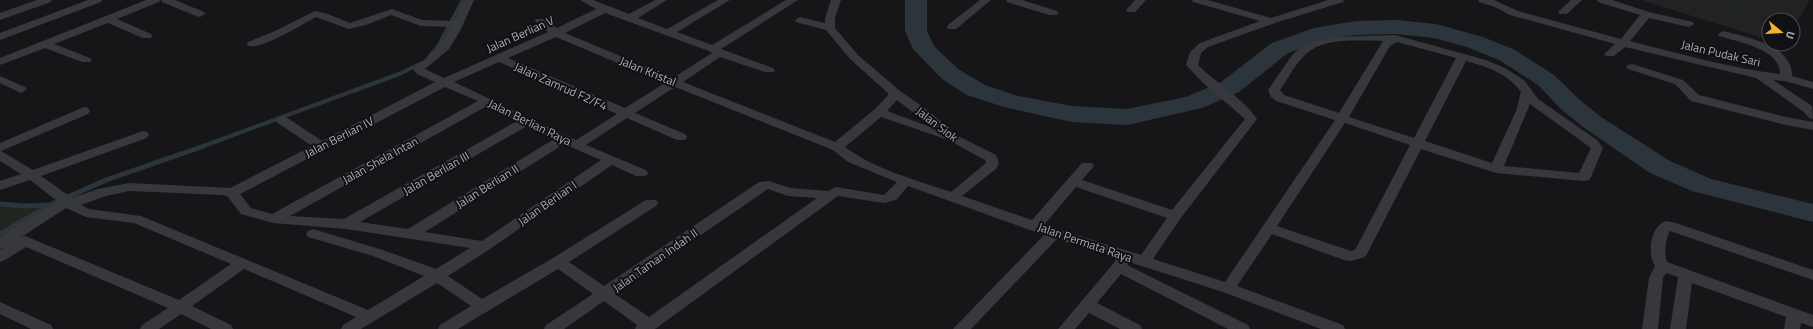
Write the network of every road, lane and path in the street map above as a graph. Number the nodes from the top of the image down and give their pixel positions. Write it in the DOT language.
graph roads {
  1 [pos="47,0"];
  2 [pos="97,0"];
  3 [pos="155,0"];
  4 [pos="166,0"];
  5 [pos="469,0"];
  6 [pos="585,0"];
  7 [pos="662,0"];
  8 [pos="724,0"];
  9 [pos="793,0"];
  10 [pos="836,0"];
  11 [pos="986,0"];
  12 [pos="1011,0"];
  13 [pos="1141,0"];
  14 [pos="1197,0"];
  15 [pos="1317,0"];
  16 [pos="1335,0"];
  17 [pos="1484,0"];
  18 [pos="1577,0"];
  19 [pos="1602,0"];
  20 [pos="1632,4"];
  21 [pos="604,9"];
  22 [pos="1131,10"];
  23 [pos="1564,12"];
  24 [pos="1053,13"];
  25 [pos="200,14"];
  26 [pos="1646,14"];
  27 [pos="0,17"];
  28 [pos="630,18"];
  29 [pos="108,19"];
  30 [pos="800,20"];
  31 [pos="1266,20"];
  32 [pos="540,21"];
  33 [pos="452,24"];
  34 [pos="1689,24"];
  35 [pos="952,27"];
  36 [pos="830,28"];
  37 [pos="670,32"];
  38 [pos="556,33"];
  39 [pos="1723,34"];
  40 [pos="147,36"];
  41 [pos="0,37"];
  42 [pos="1395,38"];
  43 [pos="1624,42"];
  44 [pos="44,44"];
  45 [pos="252,44"];
  46 [pos="716,51"];
  47 [pos="1610,54"];
  48 [pos="1462,57"];
  49 [pos="498,58"];
  50 [pos="86,60"];
  51 [pos="0,62"];
  52 [pos="1632,67"];
  53 [pos="769,70"];
  54 [pos="1759,76"];
  55 [pos="1786,78"];
  56 [pos="0,79"];
  57 [pos="445,82"];
  58 [pos="675,82"];
  59 [pos="1813,86"];
  60 [pos="21,89"];
  61 [pos="1527,91"];
  62 [pos="896,94"];
  63 [pos="487,101"];
  64 [pos="84,111"];
  65 [pos="879,112"];
  66 [pos="625,114"];
  67 [pos="1813,115"];
  68 [pos="1342,118"];
  69 [pos="282,120"];
  70 [pos="526,121"];
  71 [pos="1813,126"];
  72 [pos="143,135"];
  73 [pos="681,137"];
  74 [pos="563,139"];
  75 [pos="954,139"];
  76 [pos="1416,143"];
  77 [pos="577,145"];
  78 [pos="321,146"];
  79 [pos="837,147"];
  80 [pos="0,148"];
  81 [pos="0,155"];
  82 [pos="610,160"];
  83 [pos="1087,166"];
  84 [pos="1496,169"];
  85 [pos="641,173"];
  86 [pos="31,174"];
  87 [pos="906,181"];
  88 [pos="1073,181"];
  89 [pos="0,186"];
  90 [pos="232,193"];
  91 [pos="830,195"];
  92 [pos="953,197"];
  93 [pos="65,201"];
  94 [pos="651,203"];
  95 [pos="1175,216"];
  96 [pos="273,219"];
  97 [pos="346,224"];
  98 [pos="1036,225"];
  99 [pos="1270,228"];
  100 [pos="1054,233"];
  101 [pos="313,234"];
  102 [pos="411,234"];
  103 [pos="12,241"];
  104 [pos="485,246"];
  105 [pos="0,257"];
  106 [pos="1122,261"];
  107 [pos="558,262"];
  108 [pos="1144,262"];
  109 [pos="243,264"];
  110 [pos="1662,266"];
  111 [pos="1686,275"];
  112 [pos="1813,275"];
  113 [pos="438,276"];
  114 [pos="1228,288"];
  115 [pos="605,294"];
  116 [pos="1087,305"];
  117 [pos="482,306"];
  118 [pos="180,307"];
  119 [pos="0,308"];
  120 [pos="370,317"];
  121 [pos="1813,321"];
  122 [pos="1793,322"];
  123 [pos="646,327"];
  124 [pos="45,329"];
  125 [pos="148,329"];
  126 [pos="225,329"];
  127 [pos="349,329"];
  128 [pos="446,329"];
  129 [pos="552,329"];
  130 [pos="961,329"];
  131 [pos="1066,329"];
  132 [pos="1134,329"];
  133 [pos="1242,329"];
  134 [pos="1337,329"];
  135 [pos="1650,329"];
  136 [pos="1678,329"];
  1 -- 27 [label="street"];
  2 -- 41 [label="street"];
  3 -- 29 [label="street"];
  4 -- 25 [label="street"];
  5 -- 33 [label="street"];
  6 -- 21 [label="street"];
  7 -- 28 [label="street"];
  8 -- 37 [label="street"];
  9 -- 46 [label="street"];
  10 -- 36 [label="street"];
  11 -- 35 [label="street"];
  12 -- 24 [label="street"];
  13 -- 22 [label="street"];
  14 -- 31 [label="street"];
  15 -- 31 [label="street"];
  16 -- 31 [label="street"];
  17 -- 43 [label="street, Jalan Pudak Sari"];
  18 -- 23 [label="street"];
  19 -- 20 [label="street"];
  20 -- 26 [label="street"];
  21 -- 28 [label="street"];
  21 -- 38 [label="street, Jalan Berlian V"];
  26 -- 34 [label="street"];
  26 -- 43 [label="street"];
  28 -- 37 [label="street"];
  29 -- 40 [label="street"];
  29 -- 44 [label="street"];
  30 -- 36 [label="street"];
  31 -- 95 [label="street"];
  32 -- 38 [label="street, Jalan Kristal"];
  33 -- 45 [label="street"];
  33 -- 57 [label="street, Jalan Berlian Raya"];
  36 -- 62 [label="street, Jalan Siok"];
  37 -- 46 [label="street"];
  38 -- 49 [label="street, Jalan Berlian V"];
  38 -- 58 [label="street, Jalan Kristal"];
  39 -- 55 [label="street"];
  42 -- 48 [label="street"];
  42 -- 68 [label="street"];
  42 -- 68 [label="street"];
  43 -- 47 [label="street"];
  43 -- 54 [label="street, Jalan Pudak Sari"];
  44 -- 50 [label="street"];
  44 -- 51 [label="street"];
  46 -- 53 [label="street"];
  46 -- 58 [label="street"];
  48 -- 61 [label="street"];
  48 -- 76 [label="street"];
  49 -- 57 [label="street, Jalan Berlian V"];
  49 -- 66 [label="street, Jalan Zamrud F2/F4"];
  52 -- 71 [label="street"];
  54 -- 55 [label="street, Jalan Pudak Sari"];
  54 -- 67 [label="street"];
  55 -- 59 [label="street, Jalan Pudak Sari"];
  56 -- 60 [label="street"];
  57 -- 63 [label="street, Jalan Berlian Raya"];
  57 -- 78 [label="street, Jalan Berlian IV"];
  58 -- 66 [label="street"];
  58 -- 79 [label="street, Jalan Kristal"];
  61 -- 84 [label="street"];
  61 -- 84 [label="street"];
  62 -- 65 [label="street"];
  62 -- 75 [label="street, Jalan Siok"];
  63 -- 70 [label="street, Jalan Berlian Raya"];
  63 -- 96 [label="street, Jalan Shela Intan"];
  64 -- 80 [label="street"];
  65 -- 75 [label="street"];
  65 -- 79 [label="street"];
  66 -- 73 [label="street, Jalan Zamrud F2/F4"];
  66 -- 77 [label="street"];
  68 -- 76 [label="street"];
  68 -- 99 [label="street"];
  69 -- 78 [label="street"];
  70 -- 74 [label="street, Jalan Berlian Raya"];
  70 -- 97 [label="street, Jalan Berlian III"];
  72 -- 86 [label="street"];
  74 -- 77 [label="street, Jalan Berlian Raya"];
  74 -- 102 [label="street, Jalan Berlian II"];
  75 -- 92 [label="street, Jalan Siok"];
  76 -- 84 [label="street"];
  76 -- 99 [label="street"];
  77 -- 82 [label="street, Jalan Berlian Raya"];
  78 -- 90 [label="street, Jalan Berlian IV"];
  79 -- 87 [label="street, Jalan Permata Raya"];
  81 -- 86 [label="street"];
  82 -- 85 [label="street, Jalan Berlian Raya"];
  82 -- 104 [label="street, Jalan Berlian l"];
  83 -- 88 [label="street"];
  86 -- 89 [label="street"];
  86 -- 93 [label="street"];
  87 -- 91 [label="street"];
  87 -- 92 [label="street, Jalan Permata Raya"];
  88 -- 95 [label="street"];
  88 -- 98 [label="street"];
  90 -- 93 [label="street"];
  90 -- 96 [label="street"];
  91 -- 115 [label="street, Jalan Taman Indah II"];
  91 -- 123 [label="street"];
  92 -- 98 [label="street, Jalan Permata Raya"];
  93 -- 103 [label="street"];
  93 -- 109 [label="street"];
  94 -- 107 [label="street"];
  95 -- 108 [label="street"];
  96 -- 97 [label="street"];
  97 -- 102 [label="street"];
  98 -- 100 [label="street, Jalan Permata Raya"];
  99 -- 114 [label="street"];
  100 -- 106 [label="street, Jalan Permata Raya"];
  100 -- 130 [label="street"];
  101 -- 113 [label="street"];
  102 -- 104 [label="street"];
  103 -- 105 [label="street"];
  103 -- 118 [label="street"];
  104 -- 113 [label="street, Jalan Berlian l"];
  106 -- 108 [label="street, Jalan Permata Raya"];
  106 -- 116 [label="street"];
  106 -- 133 [label="street"];
  107 -- 115 [label="street"];
  107 -- 117 [label="street"];
  108 -- 114 [label="street, Jalan Permata Raya"];
  109 -- 118 [label="street"];
  109 -- 120 [label="street"];
  110 -- 111 [label="street"];
  110 -- 112 [label="street"];
  110 -- 135 [label="street"];
  111 -- 122 [label="street"];
  111 -- 136 [label="street"];
  113 -- 117 [label="street"];
  113 -- 120 [label="street, Jalan Berlian l"];
  114 -- 134 [label="street, Jalan Permata Raya"];
  115 -- 123 [label="street"];
  115 -- 129 [label="street, Jalan Taman Indah II"];
  116 -- 131 [label="street"];
  116 -- 132 [label="street"];
  117 -- 128 [label="street"];
  118 -- 125 [label="street"];
  118 -- 126 [label="street"];
  119 -- 124 [label="street"];
  120 -- 127 [label="street, Jalan Berlian l"];
  121 -- 122 [label="street"];
}
